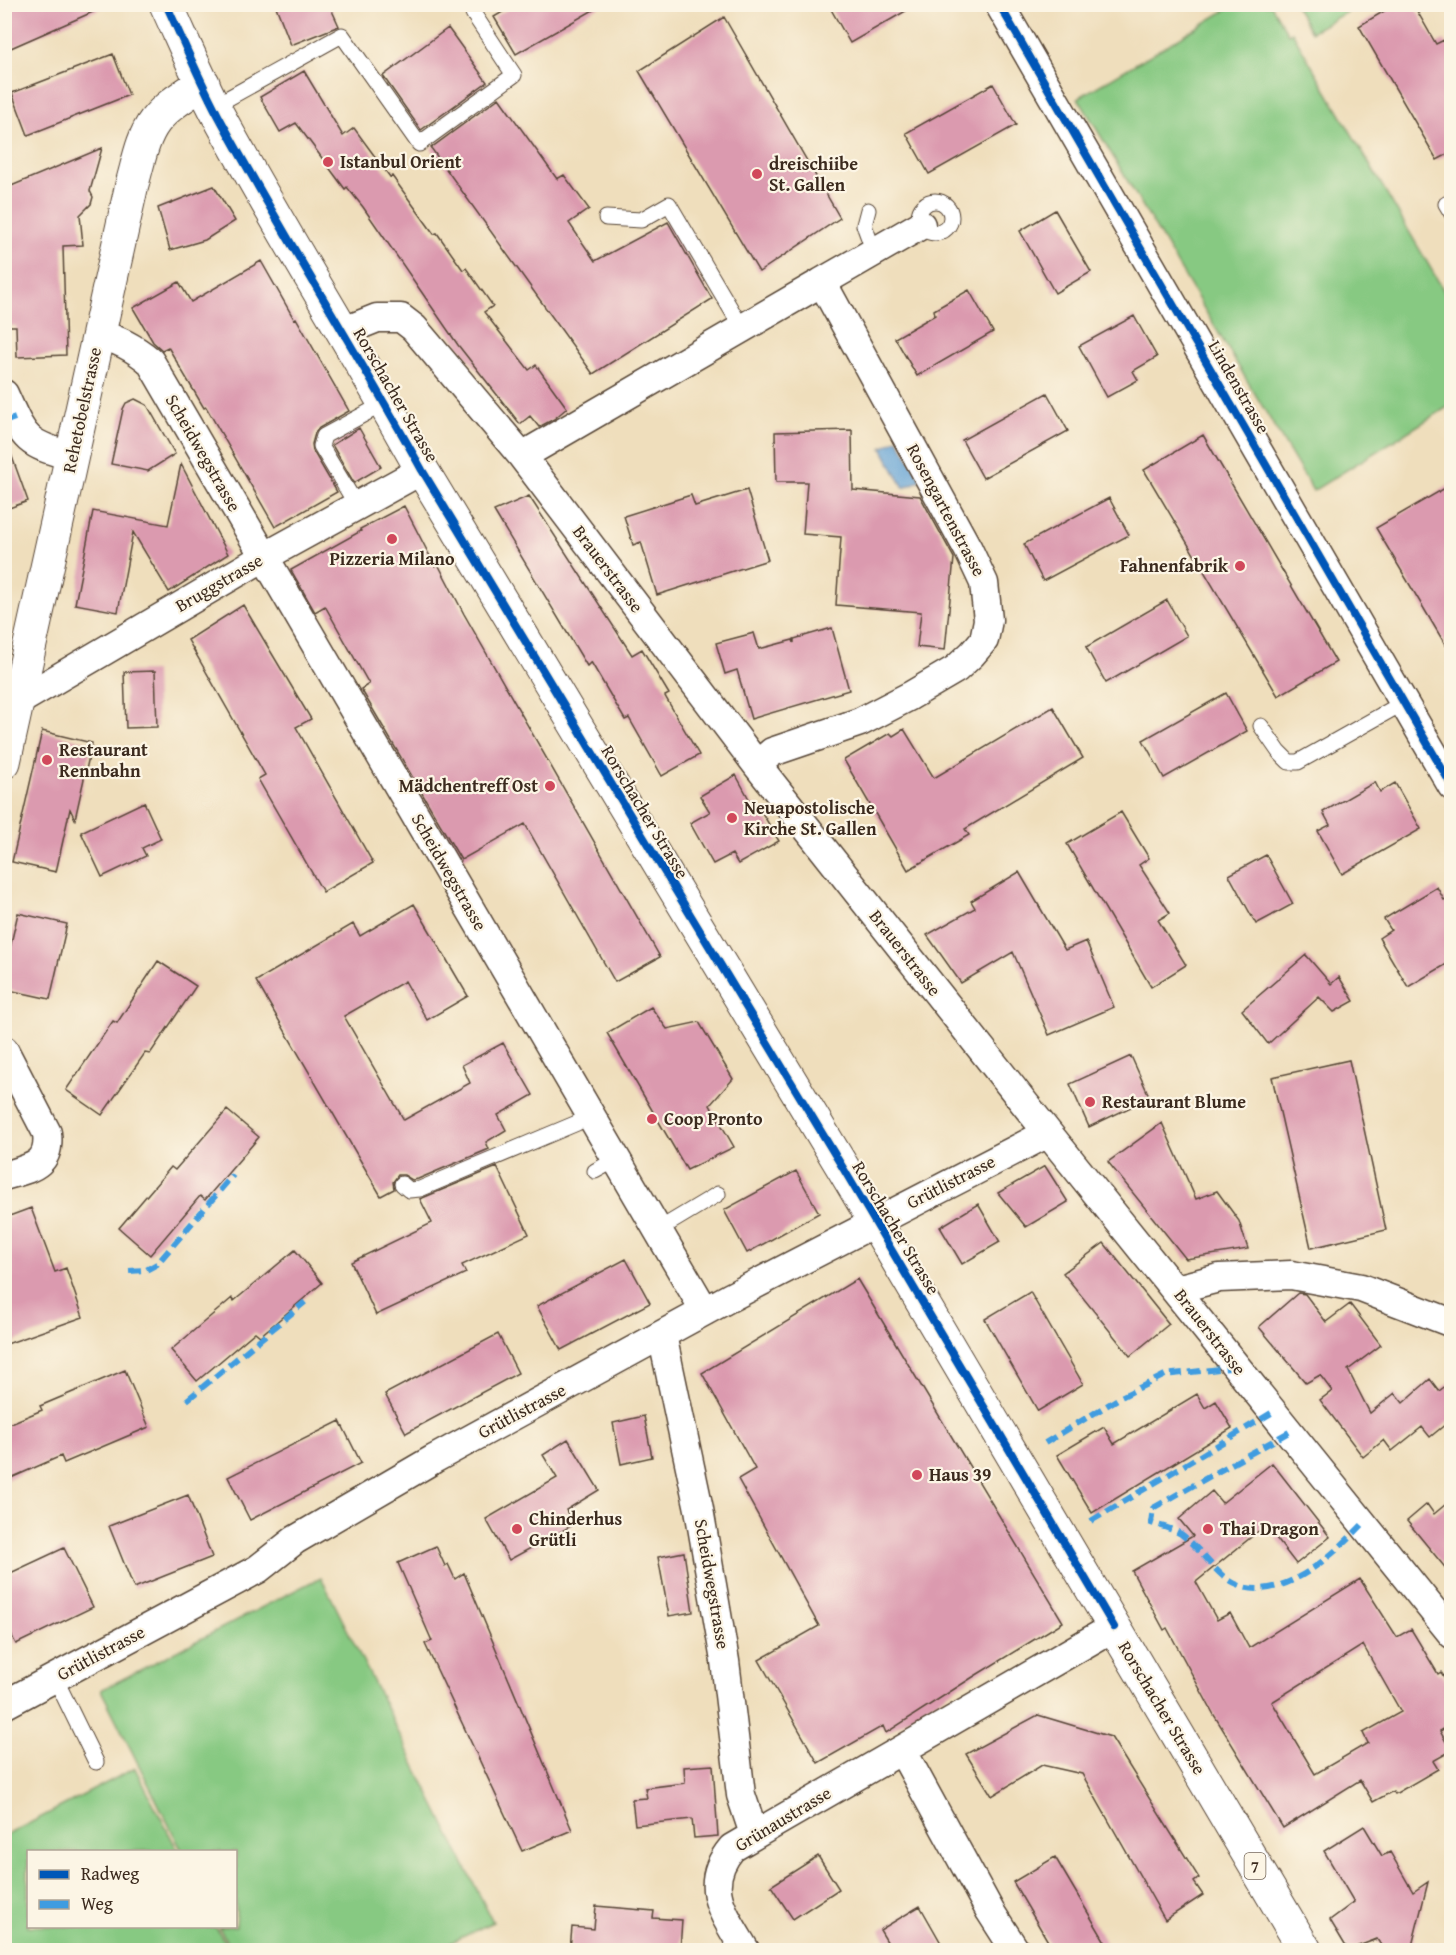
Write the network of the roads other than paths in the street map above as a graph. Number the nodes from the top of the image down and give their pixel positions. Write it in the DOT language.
graph roads {
  1 [pos="166,4"];
  2 [pos="999,4"];
  3 [pos="473,13"];
  4 [pos="208,94"];
  5 [pos="1452,201"];
  6 [pos="868,210"];
  7 [pos="1452,214"];
  8 [pos="606,218"];
  9 [pos="921,225"];
  10 [pos="874,252"];
  11 [pos="822,282"];
  12 [pos="742,328"];
  13 [pos="342,332"];
  14 [pos="98,334"];
  15 [pos="4,394"];
  16 [pos="385,404"];
  17 [pos="72,456"];
  18 [pos="522,456"];
  19 [pos="422,470"];
  20 [pos="356,504"];
  21 [pos="264,557"];
  22 [pos="19,701"];
  23 [pos="1403,703"];
  24 [pos="1261,726"];
  25 [pos="4,762"];
  26 [pos="757,765"];
  27 [pos="1452,786"];
  28 [pos="4,1050"];
  29 [pos="591,1114"];
  30 [pos="1048,1133"];
  31 [pos="4,1176"];
  32 [pos="402,1184"];
  33 [pos="718,1194"];
  34 [pos="874,1221"];
  35 [pos="658,1230"];
  36 [pos="1176,1289"];
  37 [pos="705,1311"];
  38 [pos="1452,1323"];
  39 [pos="662,1335"];
  40 [pos="1114,1627"];
  41 [pos="1452,1634"];
  42 [pos="55,1677"];
  43 [pos="4,1705"];
  44 [pos="902,1750"];
  45 [pos="96,1762"];
  46 [pos="754,1834"];
  47 [pos="746,1950"];
  48 [pos="1015,1950"];
  49 [pos="1305,1950"];
  1 -- 4 [label="main road, Rorschacher Strasse / 7"];
  2 -- 23 [label="street, Lindenstrasse"];
  3 -- 4 [label="lane"];
  4 -- 13 [label="main road, Rorschacher Strasse / 7"];
  4 -- 14 [label="main road, Rehetobelstrasse"];
  5 -- 7 [label="lane"];
  6 -- 10 [label="lane"];
  8 -- 12 [label="lane"];
  9 -- 10 [label="street"];
  10 -- 11 [label="street"];
  11 -- 12 [label="street"];
  11 -- 26 [label="street, Rosengartenstrasse"];
  12 -- 18 [label="street"];
  13 -- 16 [label="main road, Rorschacher Strasse / 7"];
  13 -- 18 [label="street, Brauerstrasse"];
  14 -- 17 [label="main road, Rehetobelstrasse"];
  14 -- 21 [label="street, Scheidwegstrasse"];
  15 -- 17 [label="street"];
  16 -- 19 [label="main road, Rorschacher Strasse / 7"];
  16 -- 20 [label="lane"];
  17 -- 22 [label="main road, Rehetobelstrasse"];
  18 -- 26 [label="street, Brauerstrasse"];
  19 -- 20 [label="street, Bruggstrasse"];
  19 -- 34 [label="main road, Rorschacher Strasse / 7"];
  20 -- 21 [label="street, Bruggstrasse"];
  21 -- 22 [label="street, Bruggstrasse"];
  21 -- 29 [label="street, Scheidwegstrasse"];
  22 -- 25 [label="main road, Rehetobelstrasse"];
  23 -- 24 [label="lane"];
  23 -- 27 [label="street, Lindenstrasse"];
  26 -- 30 [label="street, Brauerstrasse"];
  28 -- 31 [label="street"];
  29 -- 32 [label="lane"];
  29 -- 35 [label="street, Scheidwegstrasse"];
  30 -- 34 [label="street, Grütlistrasse"];
  30 -- 36 [label="street, Brauerstrasse"];
  33 -- 35 [label="lane"];
  34 -- 37 [label="street, Grütlistrasse"];
  34 -- 40 [label="main road, Rorschacher Strasse / 7"];
  35 -- 37 [label="street, Scheidwegstrasse"];
  36 -- 38 [label="street"];
  36 -- 41 [label="street, Brauerstrasse"];
  37 -- 39 [label="street, Grütlistrasse"];
  39 -- 42 [label="street, Grütlistrasse"];
  39 -- 46 [label="street, Scheidwegstrasse"];
  40 -- 44 [label="street, Grünaustrasse"];
  40 -- 49 [label="main road, Rorschacher Strasse / 7"];
  42 -- 43 [label="street, Grütlistrasse"];
  42 -- 45 [label="lane"];
  44 -- 46 [label="street, Grünaustrasse"];
  44 -- 48 [label="street"];
  46 -- 47 [label="street, Grünaustrasse"];
}
